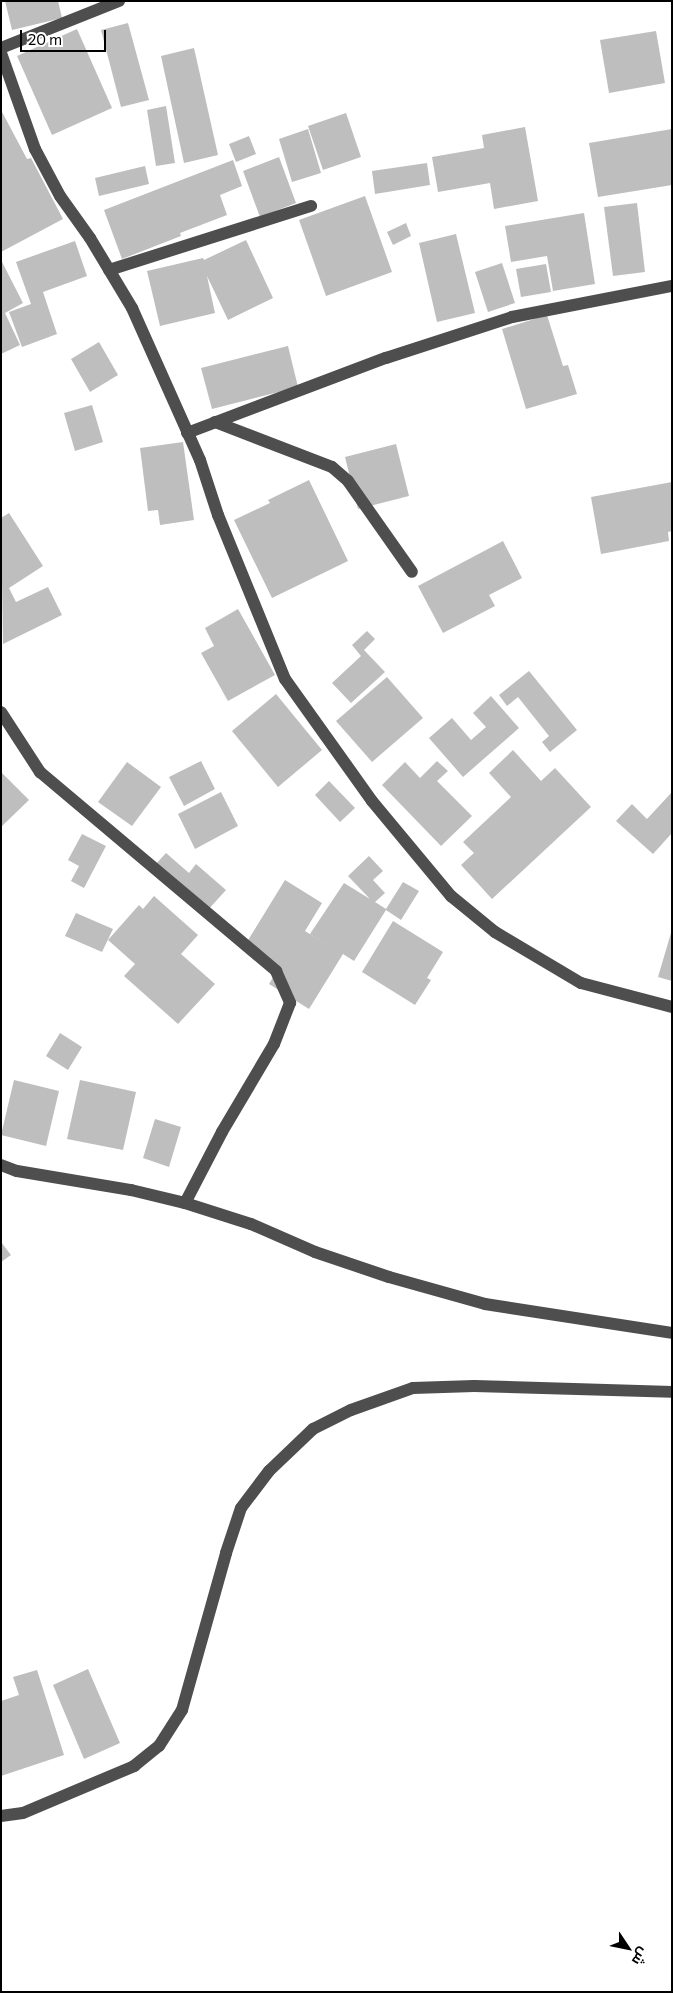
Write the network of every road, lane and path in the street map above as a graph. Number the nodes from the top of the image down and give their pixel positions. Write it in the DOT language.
graph roads {
  1 [pos="119,1"];
  2 [pos="99,6"];
  3 [pos="1,48"];
  4 [pos="1,54"];
  5 [pos="311,206"];
  6 [pos="109,270"];
  7 [pos="672,286"];
  8 [pos="215,422"];
  9 [pos="187,433"];
  10 [pos="412,572"];
  11 [pos="1,712"];
  12 [pos="672,1007"];
  13 [pos="1,1165"];
  14 [pos="185,1203"];
  15 [pos="672,1333"];
  16 [pos="672,1392"];
  17 [pos="1,1816"];
  1 -- 2 [label="street"];
  2 -- 3 [label="street"];
  4 -- 6 [label="street"];
  5 -- 6 [label="street"];
  6 -- 9 [label="street"];
  7 -- 8 [label="street"];
  8 -- 9 [label="street"];
  8 -- 10 [label="street"];
  9 -- 12 [label="street"];
  11 -- 14 [label="street"];
  13 -- 14 [label="street"];
  14 -- 15 [label="street"];
  16 -- 17 [label="street"];
}
